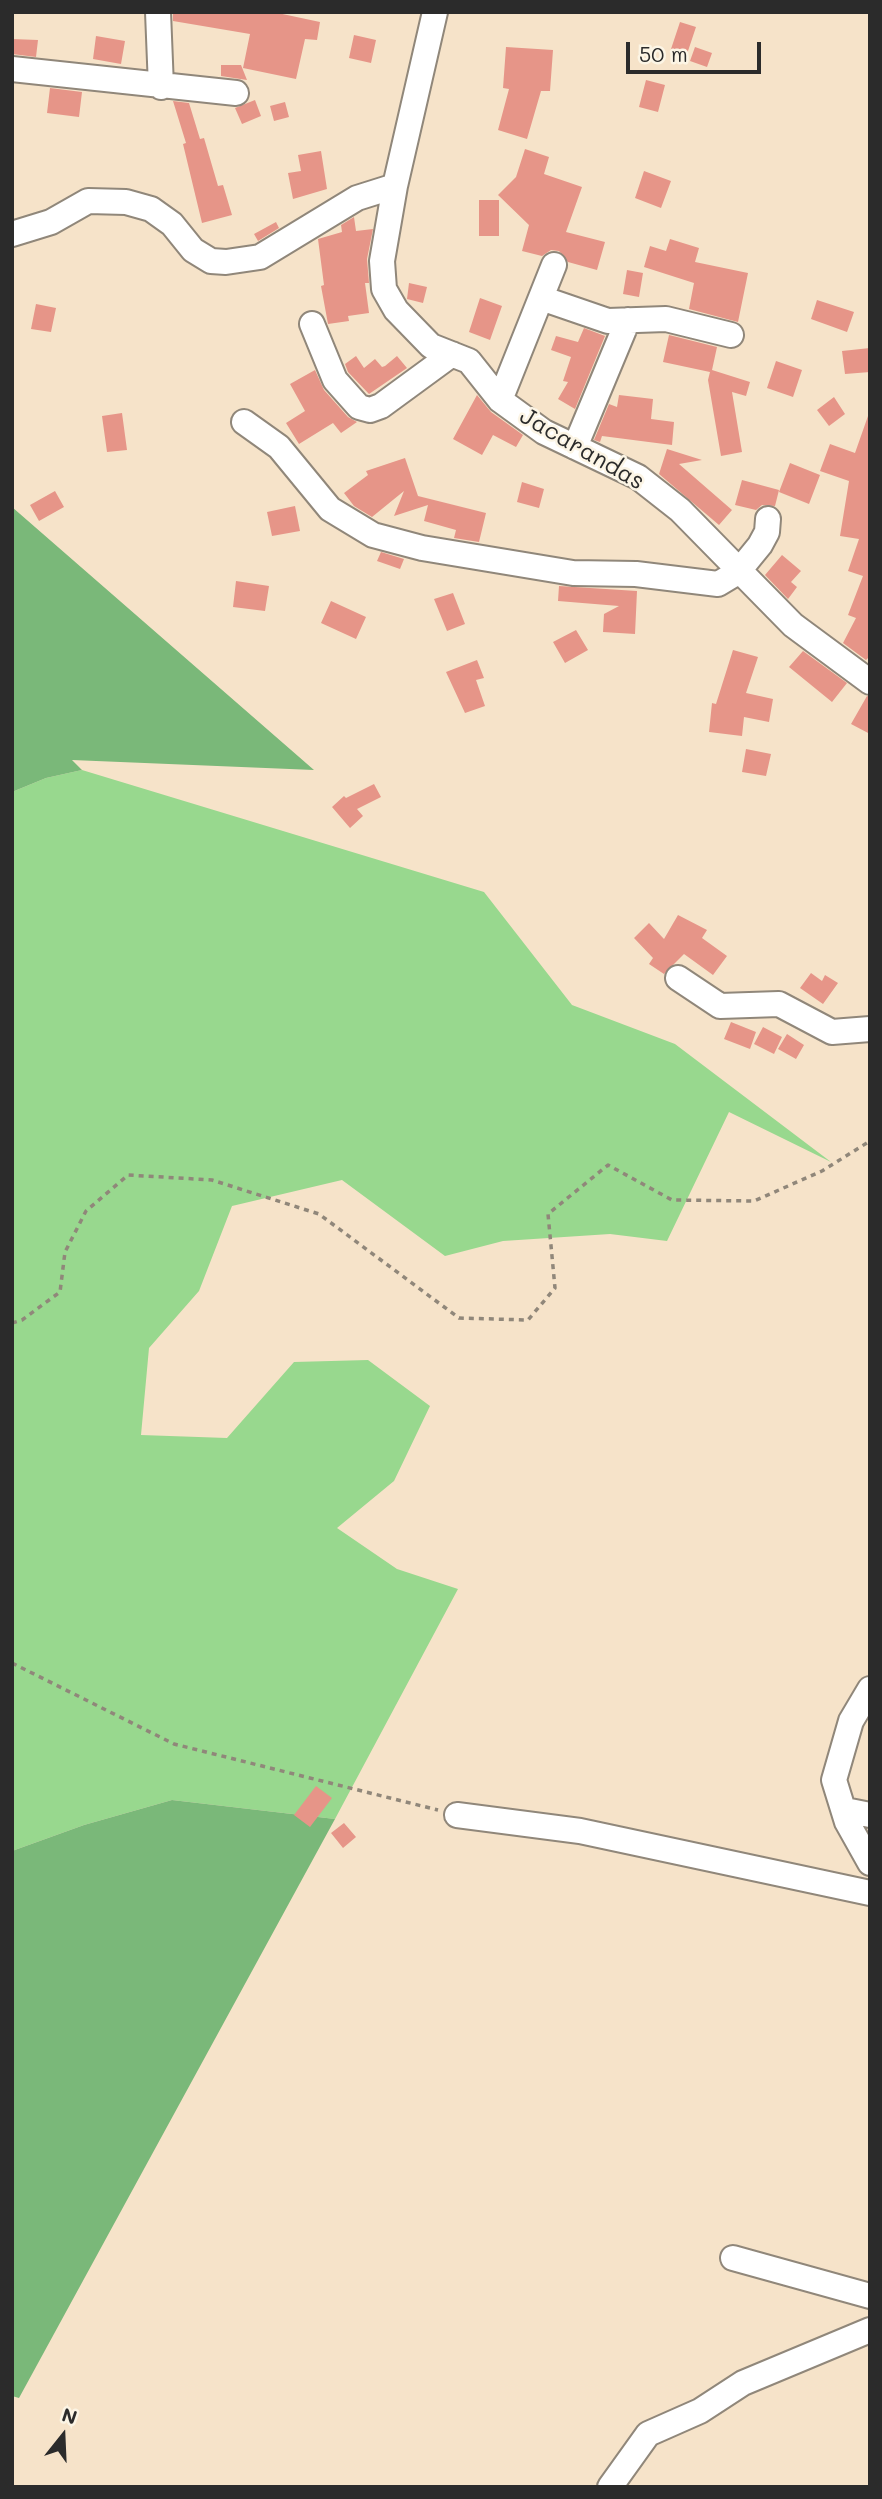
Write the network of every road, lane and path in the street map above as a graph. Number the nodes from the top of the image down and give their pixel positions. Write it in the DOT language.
graph roads {
  1 [pos="158,12"];
  2 [pos="435,12"];
  3 [pos="12,69"];
  4 [pos="162,87"];
  5 [pos="236,93"];
  6 [pos="395,186"];
  7 [pos="12,234"];
  8 [pos="554,265"];
  9 [pos="541,299"];
  10 [pos="628,320"];
  11 [pos="312,324"];
  12 [pos="731,335"];
  13 [pos="452,354"];
  14 [pos="500,400"];
  15 [pos="244,422"];
  16 [pos="575,447"];
  17 [pos="768,519"];
  18 [pos="738,572"];
  19 [pos="870,682"];
  20 [pos="678,978"];
  21 [pos="870,1029"];
  22 [pos="870,1141"];
  23 [pos="12,1323"];
  24 [pos="12,1663"];
  25 [pos="870,1689"];
  26 [pos="845,1810"];
  27 [pos="457,1815"];
  28 [pos="870,1815"];
  29 [pos="870,1863"];
  30 [pos="870,1893"];
  31 [pos="733,2258"];
  32 [pos="870,2296"];
  33 [pos="870,2330"];
  34 [pos="610,2487"];
  1 -- 4 [label="street"];
  2 -- 6 [label="street, Jacarandas"];
  3 -- 4 [label="street"];
  4 -- 5 [label="street"];
  6 -- 7 [label="street"];
  6 -- 13 [label="street, Jacarandas"];
  8 -- 9 [label="street"];
  9 -- 10 [label="street"];
  9 -- 14 [label="street"];
  10 -- 12 [label="street"];
  10 -- 16 [label="street"];
  11 -- 13 [label="street"];
  13 -- 14 [label="street, Jacarandas"];
  14 -- 16 [label="street, Jacarandas"];
  15 -- 18 [label="street"];
  16 -- 18 [label="street, Jacarandas"];
  17 -- 18 [label="street"];
  18 -- 19 [label="street, Jacarandas"];
  20 -- 21 [label="street"];
  22 -- 23 [label="path"];
  24 -- 27 [label="path"];
  25 -- 26 [label="street"];
  26 -- 28 [label="street"];
  26 -- 29 [label="street"];
  27 -- 30 [label="street"];
  31 -- 32 [label="street"];
  33 -- 34 [label="street"];
}
